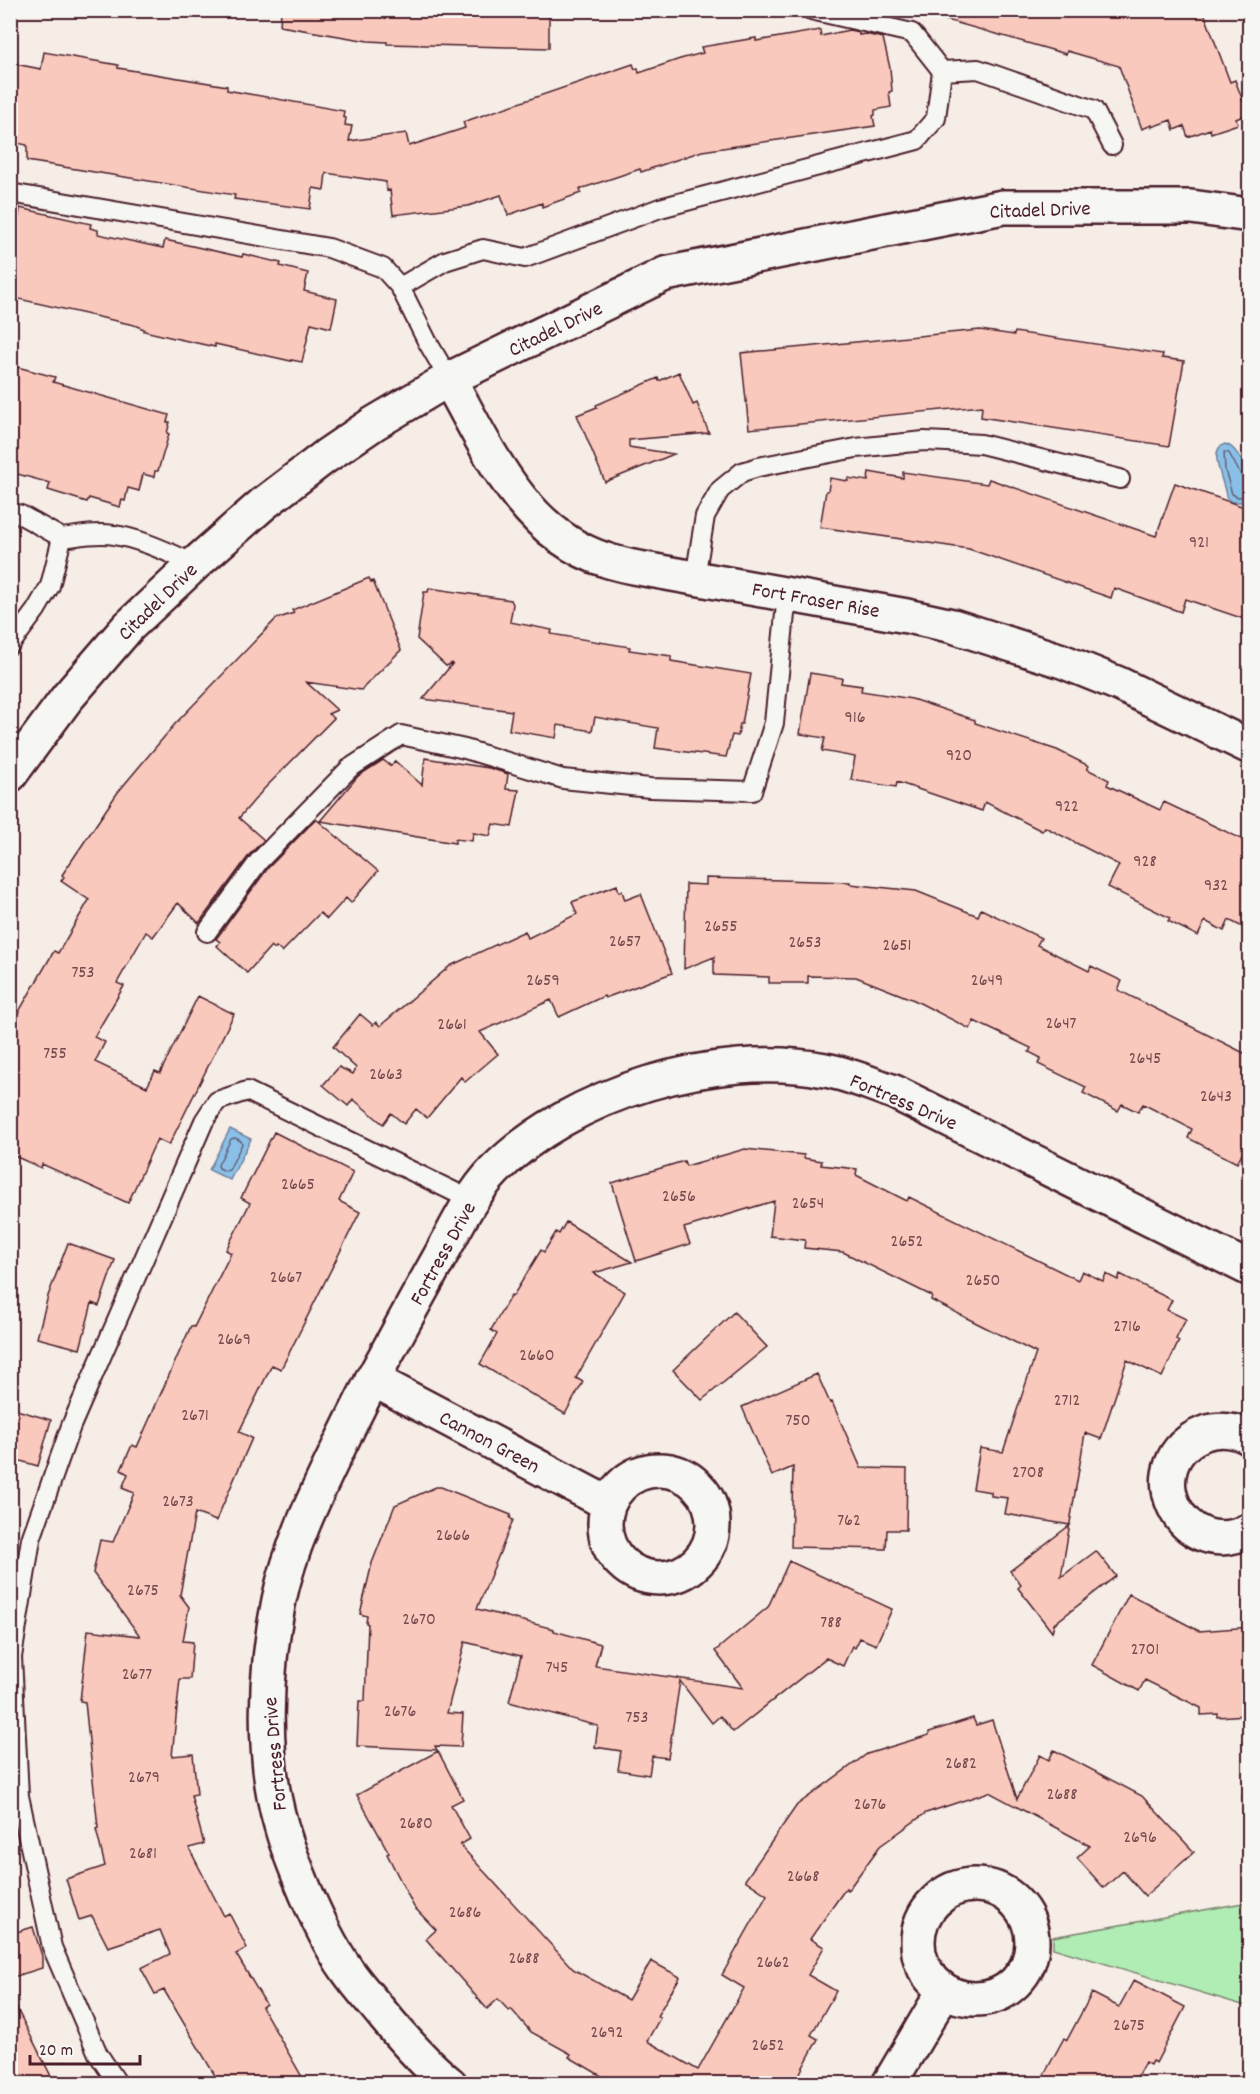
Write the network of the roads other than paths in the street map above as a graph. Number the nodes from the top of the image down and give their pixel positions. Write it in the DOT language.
graph roads {
  1 [pos="811,10"];
  2 [pos="942,71"];
  3 [pos="1112,145"];
  4 [pos="10,193"];
  5 [pos="1250,215"];
  6 [pos="400,287"];
  7 [pos="449,379"];
  8 [pos="1120,479"];
  9 [pos="10,512"];
  10 [pos="62,538"];
  11 [pos="195,564"];
  12 [pos="695,578"];
  13 [pos="787,594"];
  14 [pos="10,645"];
  15 [pos="1250,747"];
  16 [pos="10,776"];
  17 [pos="207,932"];
  18 [pos="471,1200"];
  19 [pos="1250,1269"];
  20 [pos="372,1379"];
  21 [pos="1249,1435"];
  22 [pos="607,1503"];
  23 [pos="1250,1530"];
  24 [pos="945,1991"];
  25 [pos="118,2084"];
  26 [pos="450,2084"];
  27 [pos="889,2084"];
  1 -- 2 [label="lane"];
  2 -- 3 [label="lane"];
  2 -- 6 [label="lane"];
  4 -- 6 [label="lane"];
  5 -- 7 [label="street, Citadel Drive"];
  6 -- 7 [label="lane"];
  7 -- 11 [label="street, Citadel Drive"];
  7 -- 12 [label="street, Fort Fraser Rise"];
  8 -- 12 [label="lane"];
  9 -- 10 [label="lane"];
  10 -- 11 [label="lane"];
  10 -- 14 [label="lane"];
  11 -- 16 [label="street, Citadel Drive"];
  12 -- 13 [label="street, Fort Fraser Rise"];
  13 -- 15 [label="street, Fort Fraser Rise"];
  13 -- 17 [label="lane"];
  18 -- 19 [label="street, Fortress Drive"];
  18 -- 20 [label="street, Fortress Drive"];
  18 -- 25 [label="lane"];
  20 -- 22 [label="street, Cannon Green"];
  20 -- 26 [label="street, Fortress Drive"];
  21 -- 23 [label="street"];
  24 -- 27 [label="street"];
}
